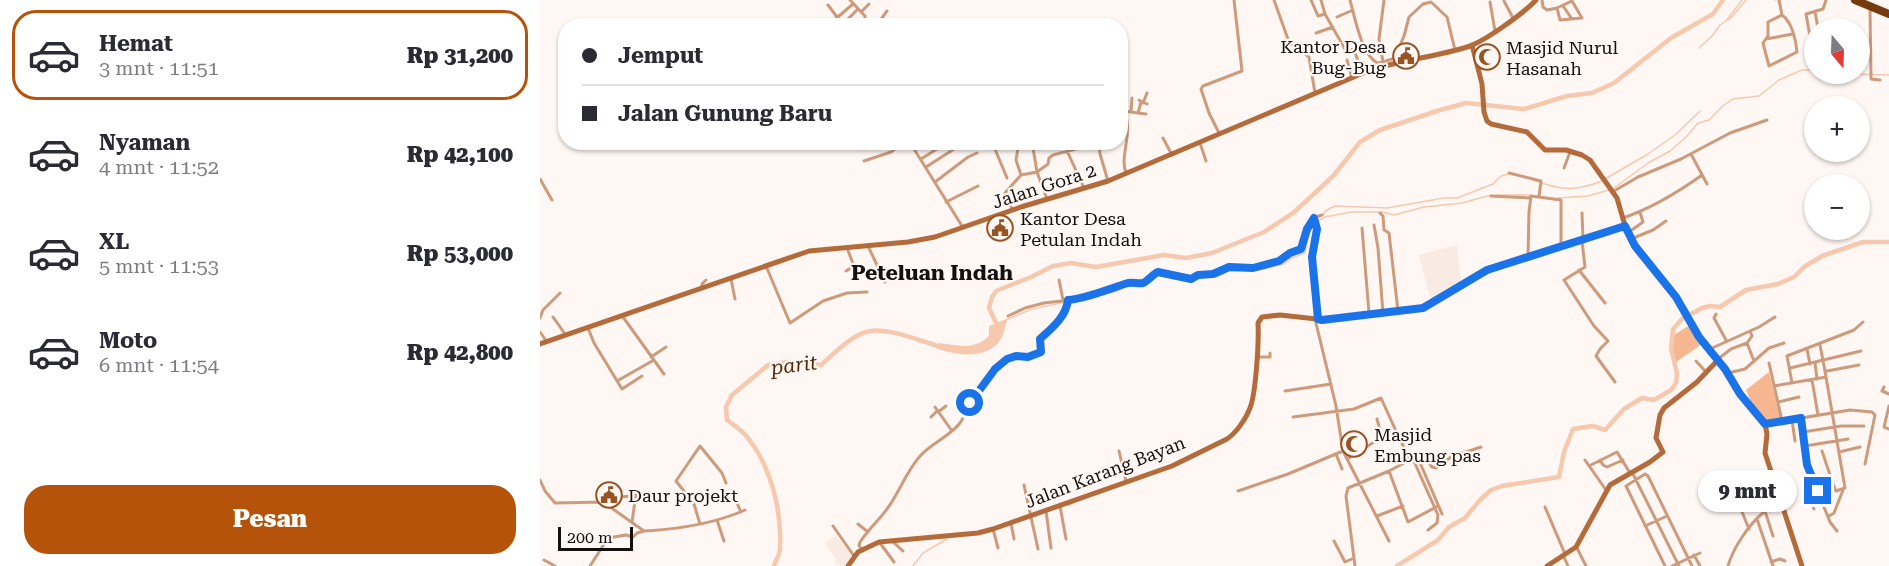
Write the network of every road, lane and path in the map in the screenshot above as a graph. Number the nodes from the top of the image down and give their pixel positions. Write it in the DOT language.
graph roads {
  1 [pos="1234,0"];
  2 [pos="1274,0"];
  3 [pos="1311,0"];
  4 [pos="1350,0"];
  5 [pos="1384,0"];
  6 [pos="1536,0"];
  7 [pos="1542,0"];
  8 [pos="1779,0"];
  9 [pos="1826,0"];
  10 [pos="1856,0"];
  11 [pos="1862,0"];
  12 [pos="1322,1"];
  13 [pos="1504,1"];
  14 [pos="1572,1"];
  15 [pos="853,2"];
  16 [pos="1423,2"];
  17 [pos="1490,2"];
  18 [pos="868,4"];
  19 [pos="828,5"];
  20 [pos="1563,5"];
  21 [pos="1314,6"];
  22 [pos="1870,6"];
  23 [pos="1557,8"];
  24 [pos="860,10"];
  25 [pos="1353,10"];
  26 [pos="887,11"];
  27 [pos="1815,12"];
  28 [pos="1889,13"];
  29 [pos="1325,14"];
  30 [pos="1782,15"];
  31 [pos="1337,16"];
  32 [pos="837,17"];
  33 [pos="850,18"];
  34 [pos="865,18"];
  35 [pos="882,18"];
  36 [pos="1514,18"];
  37 [pos="1807,18"];
  38 [pos="1816,18"];
  39 [pos="1572,19"];
  40 [pos="1333,27"];
  41 [pos="1495,31"];
  42 [pos="1316,33"];
  43 [pos="1793,34"];
  44 [pos="1766,39"];
  45 [pos="1472,45"];
  46 [pos="1455,50"];
  47 [pos="1347,60"];
  48 [pos="1396,60"];
  49 [pos="1383,64"];
  50 [pos="1362,73"];
  51 [pos="1352,78"];
  52 [pos="1880,80"];
  53 [pos="1147,93"];
  54 [pos="1315,93"];
  55 [pos="1132,98"];
  56 [pos="1131,111"];
  57 [pos="1138,112"];
  58 [pos="1146,114"];
  59 [pos="1767,120"];
  60 [pos="1219,133"];
  61 [pos="1162,138"];
  62 [pos="1200,142"];
  63 [pos="894,150"];
  64 [pos="915,150"];
  65 [pos="935,150"];
  66 [pos="953,150"];
  67 [pos="995,150"];
  68 [pos="1018,150"];
  69 [pos="1033,150"];
  70 [pos="1074,150"];
  71 [pos="1100,150"];
  72 [pos="1126,150"];
  73 [pos="1068,152"];
  74 [pos="1570,152"];
  75 [pos="977,153"];
  76 [pos="1691,154"];
  77 [pos="1172,155"];
  78 [pos="921,159"];
  79 [pos="864,161"];
  80 [pos="1206,161"];
  81 [pos="926,167"];
  82 [pos="1564,168"];
  83 [pos="1037,172"];
  84 [pos="1509,173"];
  85 [pos="1021,175"];
  86 [pos="1125,175"];
  87 [pos="1702,175"];
  88 [pos="1007,178"];
  89 [pos="540,179"];
  90 [pos="1108,181"];
  91 [pos="935,182"];
  92 [pos="1707,184"];
  93 [pos="978,186"];
  94 [pos="1083,189"];
  95 [pos="1611,191"];
  96 [pos="1491,196"];
  97 [pos="1539,196"];
  98 [pos="1530,198"];
  99 [pos="1047,199"];
  100 [pos="552,200"];
  101 [pos="946,202"];
  102 [pos="1013,210"];
  103 [pos="1640,212"];
  104 [pos="1380,213"];
  105 [pos="1582,213"];
  106 [pos="1322,215"];
  107 [pos="1315,218"];
  108 [pos="1623,218"];
  109 [pos="1666,221"];
  110 [pos="1374,225"];
  111 [pos="1625,226"];
  112 [pos="963,228"];
  113 [pos="1362,228"];
  114 [pos="1627,233"];
  115 [pos="1582,239"];
  116 [pos="1631,239"];
  117 [pos="1561,245"];
  118 [pos="868,246"];
  119 [pos="847,247"];
  120 [pos="1528,256"];
  121 [pos="766,266"];
  122 [pos="1579,270"];
  123 [pos="846,271"];
  124 [pos="731,279"];
  125 [pos="1059,279"];
  126 [pos="706,280"];
  127 [pos="885,282"];
  128 [pos="702,289"];
  129 [pos="867,292"];
  130 [pos="560,293"];
  131 [pos="735,299"];
  132 [pos="1066,301"];
  133 [pos="1605,303"];
  134 [pos="1398,311"];
  135 [pos="1383,313"];
  136 [pos="1370,314"];
  137 [pos="1716,314"];
  138 [pos="623,316"];
  139 [pos="1008,316"];
  140 [pos="553,317"];
  141 [pos="1775,317"];
  142 [pos="540,318"];
  143 [pos="1316,319"];
  144 [pos="1863,322"];
  145 [pos="588,328"];
  146 [pos="1750,331"];
  147 [pos="540,332"];
  148 [pos="566,335"];
  149 [pos="1726,340"];
  150 [pos="547,342"];
  151 [pos="1747,342"];
  152 [pos="540,344"];
  153 [pos="1784,344"];
  154 [pos="1820,345"];
  155 [pos="666,346"];
  156 [pos="1708,350"];
  157 [pos="1807,350"];
  158 [pos="1861,351"];
  159 [pos="1270,353"];
  160 [pos="1256,357"];
  161 [pos="653,358"];
  162 [pos="1823,359"];
  163 [pos="1717,360"];
  164 [pos="1696,361"];
  165 [pos="1754,361"];
  166 [pos="1769,363"];
  167 [pos="1812,363"];
  168 [pos="1859,365"];
  169 [pos="1789,368"];
  170 [pos="1825,371"];
  171 [pos="1706,372"];
  172 [pos="1728,373"];
  173 [pos="664,374"];
  174 [pos="642,376"];
  175 [pos="1826,377"];
  176 [pos="1817,379"];
  177 [pos="1812,380"];
  178 [pos="617,381"];
  179 [pos="1615,382"];
  180 [pos="1792,383"];
  181 [pos="1331,384"];
  182 [pos="1774,386"];
  183 [pos="1884,387"];
  184 [pos="1285,391"];
  185 [pos="1889,394"];
  186 [pos="1799,397"];
  187 [pos="1778,402"];
  188 [pos="946,406"];
  189 [pos="1889,406"];
  190 [pos="937,410"];
  191 [pos="1337,412"];
  192 [pos="1833,413"];
  193 [pos="1818,415"];
  194 [pos="931,417"];
  195 [pos="1293,417"];
  196 [pos="1887,417"];
  197 [pos="1801,418"];
  198 [pos="1377,419"];
  199 [pos="1792,420"];
  200 [pos="1782,421"];
  201 [pos="1765,424"];
  202 [pos="1864,426"];
  203 [pos="1834,427"];
  204 [pos="1889,429"];
  205 [pos="952,431"];
  206 [pos="1396,431"];
  207 [pos="1803,432"];
  208 [pos="1382,437"];
  209 [pos="1848,439"];
  210 [pos="1795,441"];
  211 [pos="1836,441"];
  212 [pos="1805,446"];
  213 [pos="1481,447"];
  214 [pos="1860,447"];
  215 [pos="1119,451"];
  216 [pos="1343,451"];
  217 [pos="1822,451"];
  218 [pos="1839,452"];
  219 [pos="1336,454"];
  220 [pos="1418,458"];
  221 [pos="1347,459"];
  222 [pos="1623,459"];
  223 [pos="1411,460"];
  224 [pos="1585,460"];
  225 [pos="1600,460"];
  226 [pos="1865,464"];
  227 [pos="1589,466"];
  228 [pos="1342,469"];
  229 [pos="1389,471"];
  230 [pos="1631,473"];
  231 [pos="1636,479"];
  232 [pos="540,480"];
  233 [pos="726,483"];
  234 [pos="1126,483"];
  235 [pos="1359,484"];
  236 [pos="1756,484"];
  237 [pos="1833,484"];
  238 [pos="1024,485"];
  239 [pos="1606,490"];
  240 [pos="1817,490"];
  241 [pos="1843,490"];
  242 [pos="1238,491"];
  243 [pos="636,494"];
  244 [pos="649,494"];
  245 [pos="1744,494"];
  246 [pos="621,497"];
  247 [pos="736,501"];
  248 [pos="1782,504"];
  249 [pos="1060,506"];
  250 [pos="1403,506"];
  251 [pos="1436,507"];
  252 [pos="1545,507"];
  253 [pos="1814,509"];
  254 [pos="745,510"];
  255 [pos="1046,511"];
  256 [pos="1766,511"];
  257 [pos="741,512"];
  258 [pos="1442,514"];
  259 [pos="1030,516"];
  260 [pos="1377,516"];
  261 [pos="1667,516"];
  262 [pos="1828,516"];
  263 [pos="1757,519"];
  264 [pos="717,520"];
  265 [pos="1656,521"];
  266 [pos="632,522"];
  267 [pos="1011,523"];
  268 [pos="700,524"];
  269 [pos="858,524"];
  270 [pos="832,526"];
  271 [pos="1645,526"];
  272 [pos="993,529"];
  273 [pos="1749,529"];
  274 [pos="1428,530"];
  275 [pos="644,531"];
  276 [pos="1837,531"];
  277 [pos="868,532"];
  278 [pos="934,535"];
  279 [pos="1773,536"];
  280 [pos="1014,539"];
  281 [pos="1065,539"];
  282 [pos="891,540"];
  283 [pos="724,541"];
  284 [pos="1334,541"];
  285 [pos="1389,541"];
  286 [pos="879,542"];
  287 [pos="936,542"];
  288 [pos="1576,546"];
  289 [pos="998,548"];
  290 [pos="1051,548"];
  291 [pos="861,549"];
  292 [pos="1038,549"];
  293 [pos="903,551"];
  294 [pos="1700,553"];
  295 [pos="1564,555"];
  296 [pos="1694,555"];
  297 [pos="854,556"];
  298 [pos="1354,558"];
  299 [pos="1688,558"];
  300 [pos="544,560"];
  301 [pos="1785,561"];
  302 [pos="894,562"];
  303 [pos="1772,564"];
  304 [pos="1678,565"];
  305 [pos="555,566"];
  306 [pos="590,566"];
  307 [pos="848,566"];
  308 [pos="1355,566"];
  309 [pos="1547,566"];
  310 [pos="1568,566"];
  311 [pos="1586,566"];
  312 [pos="1665,566"];
  313 [pos="1672,566"];
  314 [pos="1692,566"];
  315 [pos="1700,566"];
  316 [pos="1728,566"];
  317 [pos="1802,566"];
  1 -- 60 [label="street"];
  2 -- 54 [label="street"];
  3 -- 21 [label="street"];
  4 -- 25 [label="street"];
  5 -- 49 [label="street"];
  6 -- 36 [label="street, Jalan Gora 2"];
  7 -- 23 [label="street"];
  8 -- 30 [label="street"];
  9 -- 27 [label="street"];
  10 -- 22 [label="highway"];
  11 -- 28 [label="highway"];
  12 -- 21 [label="street"];
  12 -- 29 [label="street"];
  13 -- 36 [label="street"];
  14 -- 20 [label="street"];
  14 -- 39 [label="street"];
  15 -- 24 [label="street"];
  15 -- 32 [label="street"];
  16 -- 46 [label="street"];
  16 -- 48 [label="street"];
  17 -- 41 [label="street"];
  18 -- 24 [label="street"];
  19 -- 32 [label="street"];
  20 -- 23 [label="street"];
  20 -- 39 [label="street"];
  21 -- 29 [label="street"];
  22 -- 28 [label="highway"];
  22 -- 52 [label="street"];
  23 -- 39 [label="street"];
  24 -- 33 [label="street"];
  24 -- 34 [label="street"];
  25 -- 31 [label="street"];
  25 -- 49 [label="street"];
  26 -- 35 [label="street"];
  27 -- 37 [label="street"];
  27 -- 38 [label="street"];
  29 -- 40 [label="street"];
  30 -- 43 [label="street"];
  30 -- 44 [label="street"];
  36 -- 41 [label="street, Jalan Gora 2"];
  40 -- 42 [label="street"];
  40 -- 50 [label="street"];
  41 -- 45 [label="street, Jalan Gora 2"];
  43 -- 44 [label="street"];
  43 -- 44 [label="street"];
  45 -- 46 [label="street, Jalan Gora 2"];
  45 -- 74 [label="street"];
  46 -- 48 [label="street, Jalan Gora 2"];
  47 -- 51 [label="street"];
  48 -- 49 [label="street, Jalan Gora 2"];
  49 -- 50 [label="street, Jalan Gora 2"];
  50 -- 51 [label="street, Jalan Gora 2"];
  51 -- 54 [label="street, Jalan Gora 2"];
  53 -- 57 [label="street"];
  54 -- 60 [label="street, Jalan Gora 2"];
  55 -- 56 [label="street"];
  56 -- 57 [label="street"];
  57 -- 58 [label="street"];
  59 -- 76 [label="street"];
  60 -- 62 [label="street, Jalan Gora 2"];
  61 -- 77 [label="street"];
  62 -- 77 [label="street, Jalan Gora 2"];
  62 -- 80 [label="street"];
  63 -- 79 [label="street"];
  64 -- 78 [label="street"];
  65 -- 78 [label="street"];
  66 -- 81 [label="street"];
  67 -- 88 [label="street"];
  68 -- 85 [label="street"];
  69 -- 83 [label="street"];
  70 -- 73 [label="street"];
  71 -- 90 [label="street"];
  72 -- 86 [label="street"];
  73 -- 83 [label="street"];
  73 -- 94 [label="street"];
  74 -- 82 [label="street"];
  74 -- 95 [label="street"];
  75 -- 91 [label="street"];
  76 -- 87 [label="street"];
  76 -- 95 [label="street"];
  77 -- 86 [label="street, Jalan Gora 2"];
  78 -- 81 [label="street"];
  81 -- 91 [label="street"];
  83 -- 85 [label="street"];
  83 -- 99 [label="street"];
  84 -- 97 [label="street"];
  85 -- 102 [label="street"];
  86 -- 90 [label="street, Jalan Gora 2"];
  87 -- 92 [label="street"];
  87 -- 103 [label="street"];
  89 -- 100 [label="street"];
  90 -- 94 [label="street, Jalan Gora 2"];
  91 -- 101 [label="street"];
  93 -- 101 [label="street"];
  94 -- 99 [label="street, Jalan Gora 2"];
  95 -- 108 [label="street"];
  96 -- 98 [label="street"];
  97 -- 98 [label="street"];
  97 -- 117 [label="street"];
  98 -- 120 [label="street"];
  99 -- 102 [label="street, Jalan Gora 2"];
  101 -- 112 [label="street"];
  102 -- 112 [label="street, Jalan Gora 2"];
  103 -- 108 [label="street"];
  103 -- 114 [label="street"];
  104 -- 134 [label="street"];
  105 -- 115 [label="street"];
  106 -- 107 [label="street"];
  107 -- 132 [label="street"];
  107 -- 143 [label="street"];
  108 -- 111 [label="street"];
  109 -- 116 [label="street"];
  110 -- 135 [label="street"];
  111 -- 114 [label="street"];
  111 -- 115 [label="street, Jalan Karang Bayan"];
  112 -- 118 [label="street, Jalan Gora 2"];
  113 -- 136 [label="street"];
  114 -- 116 [label="street"];
  115 -- 117 [label="street, Jalan Karang Bayan"];
  115 -- 122 [label="street"];
  116 -- 156 [label="street"];
  117 -- 120 [label="street, Jalan Karang Bayan"];
  118 -- 119 [label="street, Jalan Gora 2"];
  118 -- 127 [label="street"];
  119 -- 121 [label="street, Jalan Gora 2"];
  119 -- 123 [label="street"];
  120 -- 134 [label="street, Jalan Karang Bayan"];
  121 -- 124 [label="street, Jalan Gora 2"];
  121 -- 129 [label="street"];
  122 -- 133 [label="street"];
  122 -- 179 [label="street"];
  124 -- 128 [label="street, Jalan Gora 2"];
  124 -- 131 [label="street"];
  125 -- 132 [label="street"];
  126 -- 128 [label="street"];
  128 -- 138 [label="street, Jalan Gora 2"];
  130 -- 142 [label="street"];
  132 -- 139 [label="street"];
  132 -- 205 [label="street"];
  134 -- 135 [label="street, Jalan Karang Bayan"];
  135 -- 136 [label="street, Jalan Karang Bayan"];
  136 -- 143 [label="street, Jalan Karang Bayan"];
  137 -- 149 [label="street"];
  138 -- 145 [label="street, Jalan Gora 2"];
  138 -- 161 [label="street"];
  140 -- 148 [label="street"];
  141 -- 146 [label="street"];
  143 -- 160 [label="street, Jalan Karang Bayan"];
  143 -- 181 [label="street"];
  144 -- 154 [label="street"];
  145 -- 148 [label="street, Jalan Gora 2"];
  145 -- 178 [label="street"];
  146 -- 149 [label="street"];
  146 -- 151 [label="street"];
  147 -- 150 [label="street"];
  148 -- 150 [label="street, Jalan Gora 2"];
  149 -- 156 [label="street"];
  150 -- 152 [label="street, Jalan Gora 2"];
  151 -- 163 [label="street"];
  151 -- 165 [label="street"];
  153 -- 165 [label="street"];
  154 -- 157 [label="street"];
  154 -- 162 [label="street"];
  155 -- 161 [label="street"];
  156 -- 163 [label="street"];
  157 -- 167 [label="street"];
  157 -- 169 [label="street"];
  158 -- 162 [label="street"];
  159 -- 160 [label="street"];
  160 -- 234 [label="street, Jalan Karang Bayan"];
  161 -- 173 [label="street"];
  161 -- 178 [label="street"];
  162 -- 167 [label="street"];
  162 -- 170 [label="street"];
  163 -- 171 [label="street"];
  163 -- 172 [label="street"];
  164 -- 171 [label="street"];
  165 -- 172 [label="street"];
  166 -- 182 [label="street"];
  167 -- 169 [label="street"];
  167 -- 176 [label="street"];
  168 -- 170 [label="street"];
  169 -- 180 [label="street"];
  170 -- 175 [label="street"];
  171 -- 230 [label="street"];
  172 -- 201 [label="street"];
  174 -- 178 [label="street"];
  175 -- 176 [label="street"];
  175 -- 192 [label="street"];
  176 -- 177 [label="street"];
  177 -- 180 [label="street"];
  177 -- 193 [label="street"];
  180 -- 182 [label="street"];
  181 -- 184 [label="street"];
  181 -- 191 [label="street"];
  182 -- 187 [label="street"];
  183 -- 185 [label="street"];
  186 -- 187 [label="street"];
  187 -- 200 [label="street"];
  188 -- 190 [label="street"];
  189 -- 196 [label="street"];
  190 -- 194 [label="street"];
  190 -- 205 [label="street"];
  191 -- 195 [label="street"];
  191 -- 206 [label="street"];
  191 -- 216 [label="street"];
  192 -- 193 [label="street"];
  192 -- 203 [label="street"];
  192 -- 226 [label="street"];
  193 -- 197 [label="street"];
  196 -- 204 [label="street"];
  197 -- 199 [label="street"];
  197 -- 207 [label="street"];
  198 -- 208 [label="street"];
  199 -- 200 [label="street"];
  199 -- 210 [label="street"];
  200 -- 201 [label="street"];
  201 -- 248 [label="street"];
  202 -- 203 [label="street"];
  203 -- 207 [label="street"];
  203 -- 211 [label="street"];
  205 -- 277 [label="street"];
  206 -- 208 [label="street"];
  206 -- 223 [label="street"];
  207 -- 212 [label="street"];
  208 -- 221 [label="street"];
  209 -- 211 [label="street"];
  211 -- 212 [label="street"];
  211 -- 218 [label="street"];
  212 -- 240 [label="street"];
  213 -- 220 [label="street"];
  214 -- 218 [label="street"];
  215 -- 234 [label="street"];
  216 -- 219 [label="street"];
  216 -- 221 [label="street"];
  217 -- 237 [label="street"];
  218 -- 241 [label="street"];
  219 -- 228 [label="street"];
  219 -- 242 [label="street"];
  220 -- 223 [label="street"];
  220 -- 251 [label="street"];
  221 -- 235 [label="street"];
  222 -- 225 [label="street"];
  222 -- 225 [label="street"];
  222 -- 230 [label="street"];
  223 -- 229 [label="street"];
  223 -- 251 [label="street"];
  224 -- 227 [label="street"];
  225 -- 227 [label="street"];
  227 -- 239 [label="street"];
  229 -- 235 [label="street"];
  229 -- 250 [label="street"];
  230 -- 231 [label="street"];
  230 -- 239 [label="street"];
  231 -- 261 [label="street"];
  231 -- 265 [label="street"];
  231 -- 271 [label="street"];
  232 -- 266 [label="street"];
  233 -- 268 [label="street"];
  234 -- 249 [label="street, Jalan Karang Bayan"];
  235 -- 260 [label="street"];
  235 -- 298 [label="street"];
  236 -- 256 [label="street"];
  237 -- 240 [label="street"];
  237 -- 241 [label="street"];
  238 -- 259 [label="street"];
  239 -- 288 [label="street"];
  240 -- 253 [label="street"];
  240 -- 262 [label="street"];
  241 -- 262 [label="street"];
  243 -- 244 [label="street"];
  243 -- 246 [label="street"];
  243 -- 266 [label="street"];
  245 -- 273 [label="street"];
  247 -- 257 [label="street"];
  248 -- 256 [label="street"];
  248 -- 317 [label="street"];
  249 -- 255 [label="street, Jalan Karang Bayan"];
  249 -- 281 [label="street"];
  250 -- 251 [label="street"];
  250 -- 260 [label="street"];
  251 -- 258 [label="street"];
  251 -- 274 [label="street"];
  252 -- 295 [label="street"];
  254 -- 257 [label="street"];
  255 -- 259 [label="street, Jalan Karang Bayan"];
  255 -- 290 [label="street"];
  256 -- 263 [label="street"];
  256 -- 279 [label="street"];
  257 -- 264 [label="street"];
  259 -- 267 [label="street, Jalan Karang Bayan"];
  259 -- 292 [label="street"];
  260 -- 285 [label="street"];
  261 -- 265 [label="street"];
  261 -- 299 [label="street"];
  262 -- 276 [label="street"];
  263 -- 273 [label="street"];
  263 -- 303 [label="street"];
  264 -- 268 [label="street"];
  264 -- 283 [label="street"];
  265 -- 271 [label="street"];
  265 -- 304 [label="street"];
  266 -- 275 [label="street"];
  267 -- 272 [label="street, Jalan Karang Bayan"];
  267 -- 280 [label="street"];
  268 -- 275 [label="street"];
  269 -- 277 [label="street"];
  270 -- 297 [label="street"];
  271 -- 312 [label="street"];
  272 -- 278 [label="street, Jalan Karang Bayan"];
  272 -- 289 [label="street"];
  273 -- 316 [label="street"];
  275 -- 306 [label="street"];
  277 -- 291 [label="street"];
  278 -- 282 [label="street, Jalan Karang Bayan"];
  278 -- 287 [label="street"];
  282 -- 286 [label="street, Jalan Karang Bayan"];
  282 -- 293 [label="street"];
  284 -- 298 [label="street"];
  286 -- 291 [label="street, Jalan Karang Bayan"];
  286 -- 302 [label="street"];
  288 -- 295 [label="street"];
  288 -- 311 [label="street"];
  291 -- 297 [label="street, Jalan Karang Bayan"];
  294 -- 296 [label="street"];
  295 -- 309 [label="street"];
  295 -- 310 [label="street"];
  296 -- 299 [label="street"];
  296 -- 315 [label="street"];
  297 -- 307 [label="street, Jalan Karang Bayan"];
  298 -- 308 [label="street"];
  299 -- 304 [label="street"];
  299 -- 314 [label="street"];
  300 -- 305 [label="street"];
  301 -- 303 [label="street"];
  304 -- 313 [label="street"];
}
